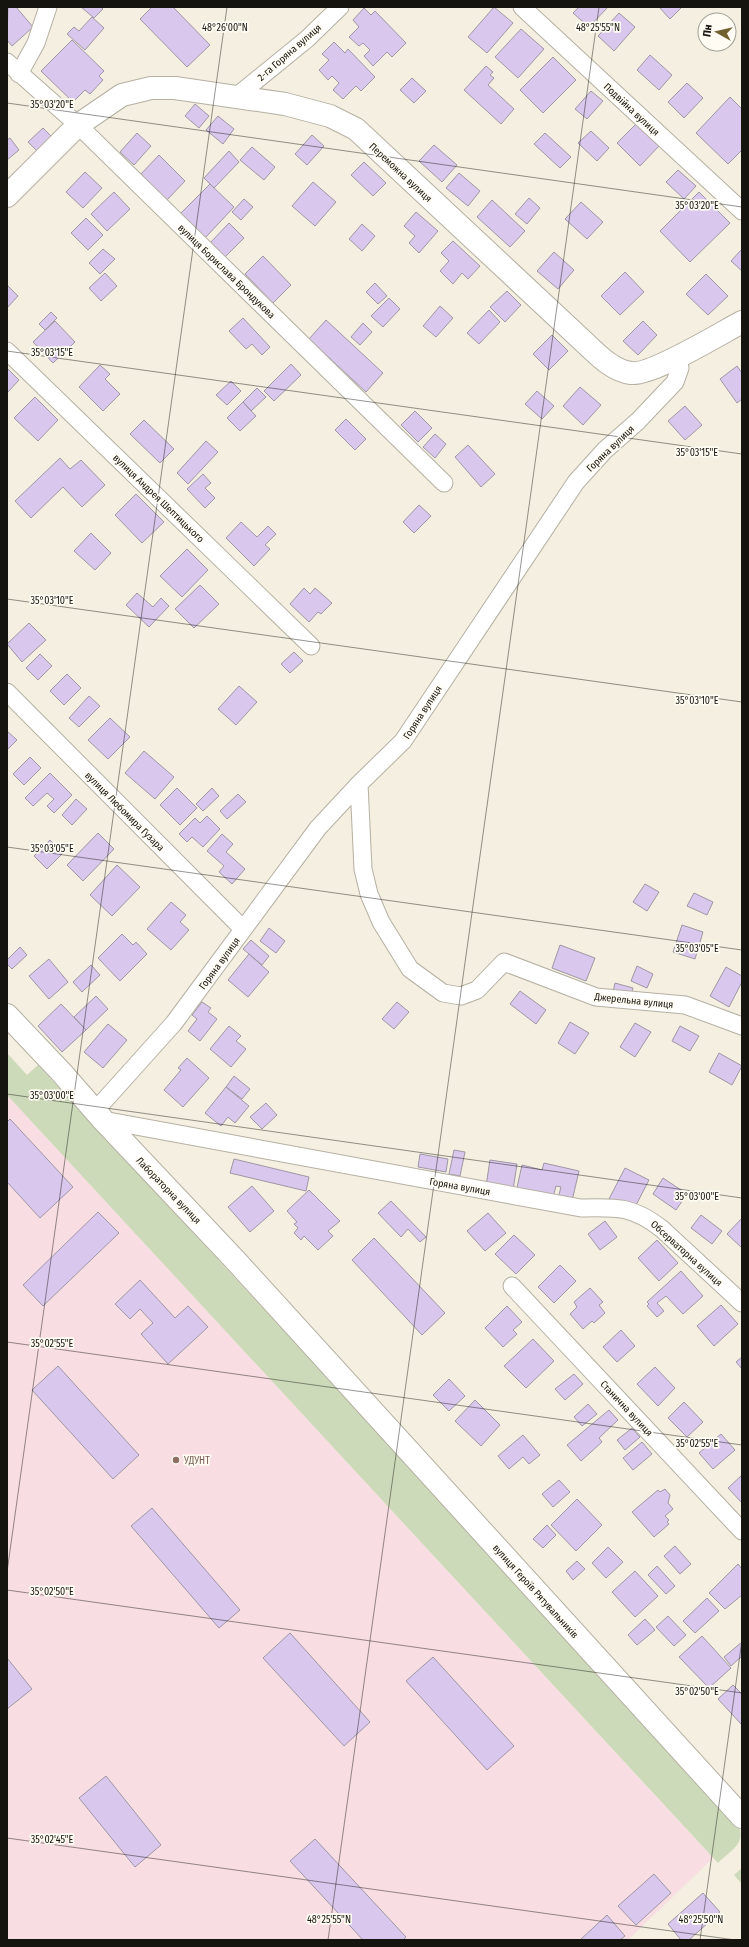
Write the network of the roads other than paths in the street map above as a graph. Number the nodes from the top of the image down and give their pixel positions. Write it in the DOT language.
graph roads {
  1 [pos="48,7"];
  2 [pos="340,7"];
  3 [pos="522,7"];
  4 [pos="13,68"];
  5 [pos="237,96"];
  6 [pos="78,125"];
  7 [pos="7,196"];
  8 [pos="742,211"];
  9 [pos="742,322"];
  10 [pos="7,351"];
  11 [pos="676,357"];
  12 [pos="444,482"];
  13 [pos="311,646"];
  14 [pos="7,692"];
  15 [pos="359,784"];
  16 [pos="243,929"];
  17 [pos="7,1015"];
  18 [pos="742,1026"];
  19 [pos="99,1116"];
  20 [pos="581,1208"];
  21 [pos="512,1286"];
  22 [pos="742,1303"];
  23 [pos="330,1366"];
  24 [pos="742,1531"];
  25 [pos="742,1817"];
  1 -- 4 [label="street"];
  2 -- 5 [label="street, 2-га Горяна вулиця"];
  3 -- 8 [label="street, Подвійна вулиця"];
  4 -- 6 [label="street, вулиця Борислава Брондукова"];
  5 -- 6 [label="main road, Переможна вулиця"];
  5 -- 11 [label="main road, Переможна вулиця"];
  6 -- 7 [label="main road, Переможна вулиця"];
  6 -- 12 [label="street, вулиця Борислава Брондукова"];
  9 -- 11 [label="main road"];
  10 -- 13 [label="street, вулиця Андрея Шептицького"];
  11 -- 15 [label="street, Горяна вулиця"];
  14 -- 16 [label="street, вулиця Любомира Гузара"];
  15 -- 16 [label="street, Горяна вулиця"];
  15 -- 18 [label="street, Джерельна вулиця"];
  16 -- 19 [label="street, Горяна вулиця"];
  17 -- 19 [label="main road, Лабораторна вулиця"];
  19 -- 20 [label="street, Горяна вулиця"];
  19 -- 23 [label="main road, Лабораторна вулиця"];
  20 -- 22 [label="street, Обсерваторна вулиця"];
  21 -- 24 [label="street, Станична вулиця"];
  23 -- 25 [label="main road, вулиця Героїв Рятувальників"];
}
